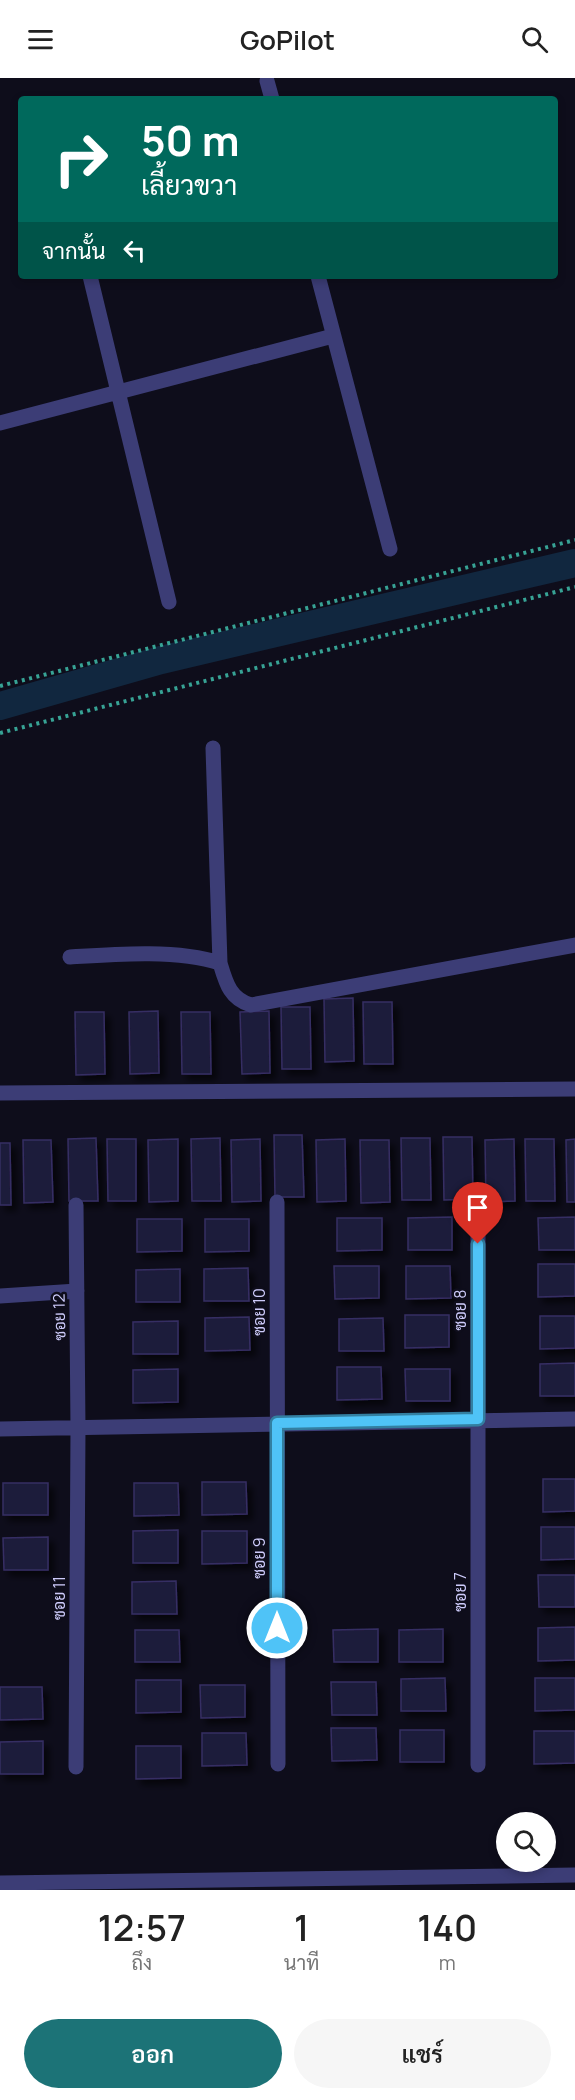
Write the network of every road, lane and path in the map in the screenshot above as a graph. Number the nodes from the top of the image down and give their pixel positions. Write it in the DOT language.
graph roads {
  1 [pos="267,81"];
  2 [pos="271,96"];
  3 [pos="91,279"];
  4 [pos="319,279"];
  5 [pos="333,336"];
  6 [pos="118,392"];
  7 [pos="0,423"];
  8 [pos="575,540"];
  9 [pos="390,549"];
  10 [pos="575,587"];
  11 [pos="169,602"];
  12 [pos="0,686"];
  13 [pos="0,733"];
  14 [pos="213,748"];
  15 [pos="575,945"];
  16 [pos="70,957"];
  17 [pos="220,963"];
  18 [pos="575,1089"];
  19 [pos="0,1092"];
  20 [pos="478,1200"];
  21 [pos="277,1202"];
  22 [pos="76,1205"];
  23 [pos="77,1291"];
  24 [pos="0,1296"];
  25 [pos="478,1419"];
  26 [pos="575,1419"];
  27 [pos="277,1423"];
  28 [pos="78,1428"];
  29 [pos="0,1429"];
  30 [pos="278,1764"];
  31 [pos="478,1765"];
  32 [pos="76,1767"];
  33 [pos="575,1875"];
  34 [pos="0,1883"];
  35 [pos="345,1884"];
  36 [pos="542,1884"];
  37 [pos="143,1886"];
  1 -- 2 [label="street"];
  3 -- 6 [label="street"];
  4 -- 5 [label="street"];
  5 -- 6 [label="street"];
  5 -- 9 [label="street"];
  6 -- 7 [label="street"];
  6 -- 11 [label="street"];
  8 -- 12 [label="path"];
  10 -- 13 [label="path"];
  14 -- 17 [label="street"];
  15 -- 17 [label="street"];
  16 -- 17 [label="street"];
  18 -- 19 [label="street"];
  20 -- 25 [label="street, ซอย 8"];
  21 -- 27 [label="street, ซอย 10"];
  22 -- 23 [label="street, ซอย 12"];
  23 -- 24 [label="street"];
  23 -- 28 [label="street, ซอย 12"];
  25 -- 26 [label="street"];
  25 -- 27 [label="street"];
  25 -- 31 [label="street, ซอย 7"];
  27 -- 28 [label="street"];
  27 -- 30 [label="street, ซอย 9"];
  28 -- 29 [label="street"];
  28 -- 32 [label="street, ซอย 11"];
  33 -- 36 [label="street"];
  34 -- 37 [label="street"];
  35 -- 36 [label="street"];
  35 -- 37 [label="street"];
}
